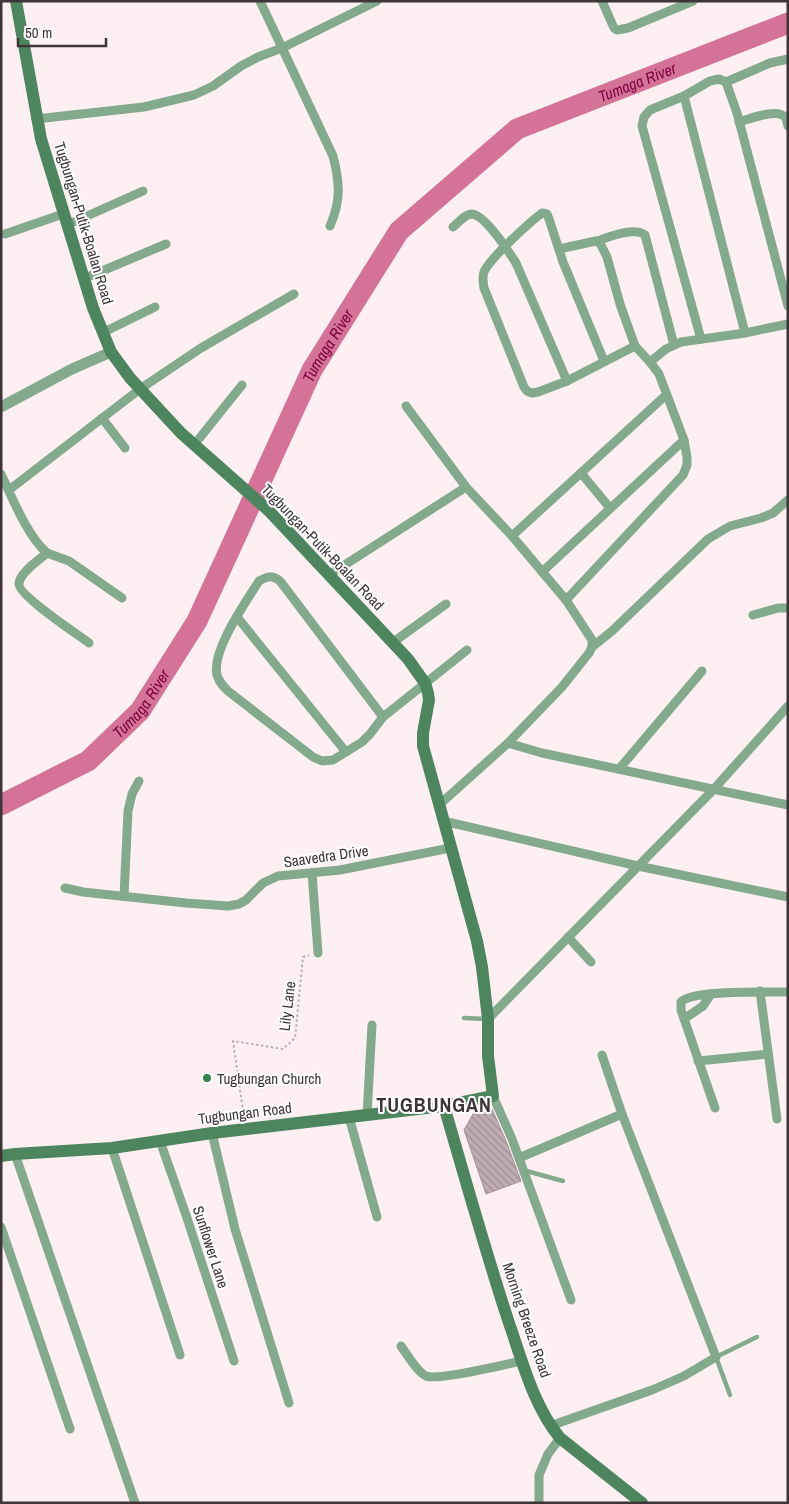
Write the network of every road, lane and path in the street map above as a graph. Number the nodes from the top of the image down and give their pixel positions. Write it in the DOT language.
graph roads {
  1 [pos="16,1"];
  2 [pos="260,1"];
  3 [pos="377,1"];
  4 [pos="602,1"];
  5 [pos="693,1"];
  6 [pos="282,48"];
  7 [pos="788,60"];
  8 [pos="726,82"];
  9 [pos="684,96"];
  10 [pos="36,119"];
  11 [pos="739,122"];
  12 [pos="788,126"];
  13 [pos="143,191"];
  14 [pos="65,220"];
  15 [pos="330,226"];
  16 [pos="453,227"];
  17 [pos="5,234"];
  18 [pos="598,241"];
  19 [pos="166,244"];
  20 [pos="506,246"];
  21 [pos="559,249"];
  22 [pos="83,278"];
  23 [pos="294,294"];
  24 [pos="788,306"];
  25 [pos="155,308"];
  26 [pos="788,324"];
  27 [pos="102,333"];
  28 [pos="745,333"];
  29 [pos="701,339"];
  30 [pos="674,345"];
  31 [pos="635,346"];
  32 [pos="111,352"];
  33 [pos="604,361"];
  34 [pos="650,362"];
  35 [pos="567,381"];
  36 [pos="242,385"];
  37 [pos="140,389"];
  38 [pos="666,395"];
  39 [pos="406,406"];
  40 [pos="1,407"];
  41 [pos="102,418"];
  42 [pos="684,440"];
  43 [pos="194,445"];
  44 [pos="125,448"];
  45 [pos="580,473"];
  46 [pos="1,474"];
  47 [pos="466,487"];
  48 [pos="9,490"];
  49 [pos="788,500"];
  50 [pos="610,508"];
  51 [pos="512,536"];
  52 [pos="47,553"];
  53 [pos="542,572"];
  54 [pos="329,575"];
  55 [pos="122,598"];
  56 [pos="566,600"];
  57 [pos="446,604"];
  58 [pos="788,608"];
  59 [pos="753,614"];
  60 [pos="237,617"];
  61 [pos="89,642"];
  62 [pos="392,643"];
  63 [pos="592,647"];
  64 [pos="467,650"];
  65 [pos="702,671"];
  66 [pos="425,683"];
  67 [pos="788,706"];
  68 [pos="383,717"];
  69 [pos="508,743"];
  70 [pos="346,752"];
  71 [pos="619,769"];
  72 [pos="139,781"];
  73 [pos="714,789"];
  74 [pos="788,805"];
  75 [pos="438,806"];
  76 [pos="443,821"];
  77 [pos="450,848"];
  78 [pos="638,866"];
  79 [pos="312,873"];
  80 [pos="65,888"];
  81 [pos="124,896"];
  82 [pos="788,897"];
  83 [pos="568,937"];
  84 [pos="318,953"];
  85 [pos="591,962"];
  86 [pos="760,991"];
  87 [pos="788,992"];
  88 [pos="711,994"];
  89 [pos="464,1018"];
  90 [pos="488,1019"];
  91 [pos="684,1019"];
  92 [pos="372,1025"];
  93 [pos="768,1054"];
  94 [pos="602,1055"];
  95 [pos="698,1061"];
  96 [pos="492,1096"];
  97 [pos="444,1106"];
  98 [pos="715,1108"];
  99 [pos="622,1114"];
  100 [pos="367,1115"];
  101 [pos="349,1117"];
  102 [pos="777,1119"];
  103 [pos="246,1129"];
  104 [pos="212,1133"];
  105 [pos="160,1141"];
  106 [pos="112,1148"];
  107 [pos="15,1154"];
  108 [pos="1,1156"];
  109 [pos="519,1158"];
  110 [pos="523,1170"];
  111 [pos="563,1181"];
  112 [pos="376,1218"];
  113 [pos="1,1227"];
  114 [pos="571,1300"];
  115 [pos="757,1337"];
  116 [pos="401,1346"];
  117 [pos="180,1355"];
  118 [pos="716,1356"];
  119 [pos="234,1361"];
  120 [pos="522,1361"];
  121 [pos="730,1395"];
  122 [pos="289,1403"];
  123 [pos="550,1426"];
  124 [pos="70,1429"];
  125 [pos="560,1438"];
  126 [pos="135,1503"];
  127 [pos="539,1503"];
  128 [pos="642,1503"];
  1 -- 10 [label="main road, Tugbungan-Putik-Boalan Road"];
  2 -- 6 [label="street"];
  3 -- 6 [label="street"];
  4 -- 5 [label="street"];
  6 -- 10 [label="street"];
  6 -- 15 [label="street"];
  7 -- 8 [label="street"];
  8 -- 9 [label="street"];
  8 -- 11 [label="street"];
  9 -- 28 [label="street"];
  9 -- 29 [label="street"];
  10 -- 14 [label="main road, Tugbungan-Putik-Boalan Road"];
  11 -- 12 [label="street"];
  11 -- 24 [label="street"];
  13 -- 14 [label="street"];
  14 -- 17 [label="street"];
  14 -- 22 [label="main road, Tugbungan-Putik-Boalan Road"];
  16 -- 20 [label="street"];
  18 -- 21 [label="street"];
  18 -- 30 [label="street"];
  18 -- 31 [label="street"];
  19 -- 22 [label="street"];
  20 -- 21 [label="street"];
  20 -- 35 [label="street"];
  20 -- 35 [label="street"];
  21 -- 33 [label="street"];
  22 -- 27 [label="main road, Tugbungan-Putik-Boalan Road"];
  23 -- 37 [label="street"];
  25 -- 27 [label="street"];
  26 -- 28 [label="street"];
  27 -- 32 [label="main road, Tugbungan-Putik-Boalan Road"];
  28 -- 29 [label="street"];
  29 -- 30 [label="street"];
  30 -- 34 [label="street"];
  31 -- 33 [label="street"];
  31 -- 34 [label="street"];
  32 -- 37 [label="main road, Tugbungan-Putik-Boalan Road"];
  32 -- 40 [label="street"];
  33 -- 35 [label="street"];
  34 -- 38 [label="street"];
  36 -- 43 [label="street"];
  37 -- 41 [label="street"];
  37 -- 43 [label="main road, Tugbungan-Putik-Boalan Road"];
  38 -- 42 [label="street"];
  38 -- 45 [label="street"];
  39 -- 47 [label="street"];
  41 -- 44 [label="street"];
  41 -- 48 [label="street"];
  42 -- 50 [label="street"];
  42 -- 56 [label="street"];
  43 -- 54 [label="main road, Tugbungan-Putik-Boalan Road"];
  45 -- 50 [label="street"];
  45 -- 51 [label="street"];
  46 -- 48 [label="street"];
  47 -- 51 [label="street"];
  47 -- 54 [label="street"];
  48 -- 52 [label="street"];
  49 -- 63 [label="street"];
  50 -- 53 [label="street"];
  51 -- 53 [label="street"];
  52 -- 55 [label="street"];
  52 -- 61 [label="street"];
  53 -- 56 [label="street"];
  54 -- 62 [label="main road, Tugbungan-Putik-Boalan Road"];
  56 -- 63 [label="street"];
  57 -- 62 [label="street"];
  58 -- 59 [label="street"];
  60 -- 68 [label="street"];
  60 -- 70 [label="street"];
  60 -- 70 [label="street"];
  62 -- 66 [label="main road, Tugbungan-Putik-Boalan Road"];
  63 -- 69 [label="street"];
  64 -- 66 [label="street"];
  65 -- 71 [label="street"];
  66 -- 68 [label="street"];
  66 -- 75 [label="main road, Tugbungan-Putik-Boalan Road"];
  67 -- 73 [label="street"];
  68 -- 70 [label="street"];
  69 -- 71 [label="street"];
  69 -- 75 [label="street"];
  71 -- 73 [label="street"];
  72 -- 81 [label="street"];
  73 -- 74 [label="street"];
  73 -- 78 [label="street"];
  75 -- 76 [label="main road, Tugbungan-Putik-Boalan Road"];
  76 -- 77 [label="main road, Tugbungan-Putik-Boalan Road"];
  76 -- 78 [label="street"];
  77 -- 79 [label="street, Saavedra Drive"];
  77 -- 90 [label="main road, Tugbungan-Putik-Boalan Road"];
  78 -- 82 [label="street"];
  78 -- 83 [label="street"];
  79 -- 81 [label="street, Saavedra Drive"];
  79 -- 84 [label="street"];
  80 -- 81 [label="street, Saavedra Drive"];
  83 -- 85 [label="street"];
  83 -- 90 [label="street"];
  84 -- 103 [label="path, Lily Lane"];
  86 -- 87 [label="street"];
  86 -- 88 [label="street"];
  86 -- 93 [label="street"];
  88 -- 91 [label="street"];
  88 -- 91 [label="street"];
  89 -- 90 [label="lane"];
  90 -- 96 [label="main road, Tugbungan-Putik-Boalan Road"];
  91 -- 95 [label="street"];
  92 -- 100 [label="street"];
  93 -- 95 [label="street"];
  93 -- 102 [label="street"];
  94 -- 99 [label="street"];
  95 -- 98 [label="street"];
  96 -- 97 [label="main road, Tugbungan Road"];
  96 -- 109 [label="street"];
  97 -- 100 [label="main road, Tugbungan Road"];
  97 -- 120 [label="main road, Morning Breeze Road"];
  99 -- 109 [label="street"];
  99 -- 118 [label="street"];
  100 -- 101 [label="main road, Tugbungan Road"];
  101 -- 103 [label="main road, Tugbungan Road"];
  101 -- 112 [label="street"];
  103 -- 104 [label="main road, Tugbungan Road"];
  104 -- 105 [label="main road, Tugbungan Road"];
  104 -- 122 [label="street"];
  105 -- 106 [label="main road, Tugbungan Road"];
  105 -- 119 [label="street, Sunflower Lane"];
  106 -- 107 [label="main road, Tugbungan Road"];
  106 -- 117 [label="street"];
  107 -- 108 [label="main road, Tugbungan Road"];
  107 -- 126 [label="street"];
  109 -- 110 [label="street"];
  110 -- 111 [label="lane"];
  110 -- 114 [label="street"];
  113 -- 124 [label="street"];
  115 -- 118 [label="lane"];
  116 -- 120 [label="street"];
  118 -- 121 [label="lane"];
  118 -- 123 [label="street"];
  120 -- 123 [label="main road, Morning Breeze Road"];
  123 -- 125 [label="main road, Morning Breeze Road"];
  125 -- 127 [label="street"];
  125 -- 128 [label="main road, Morning Breeze Road"];
}
